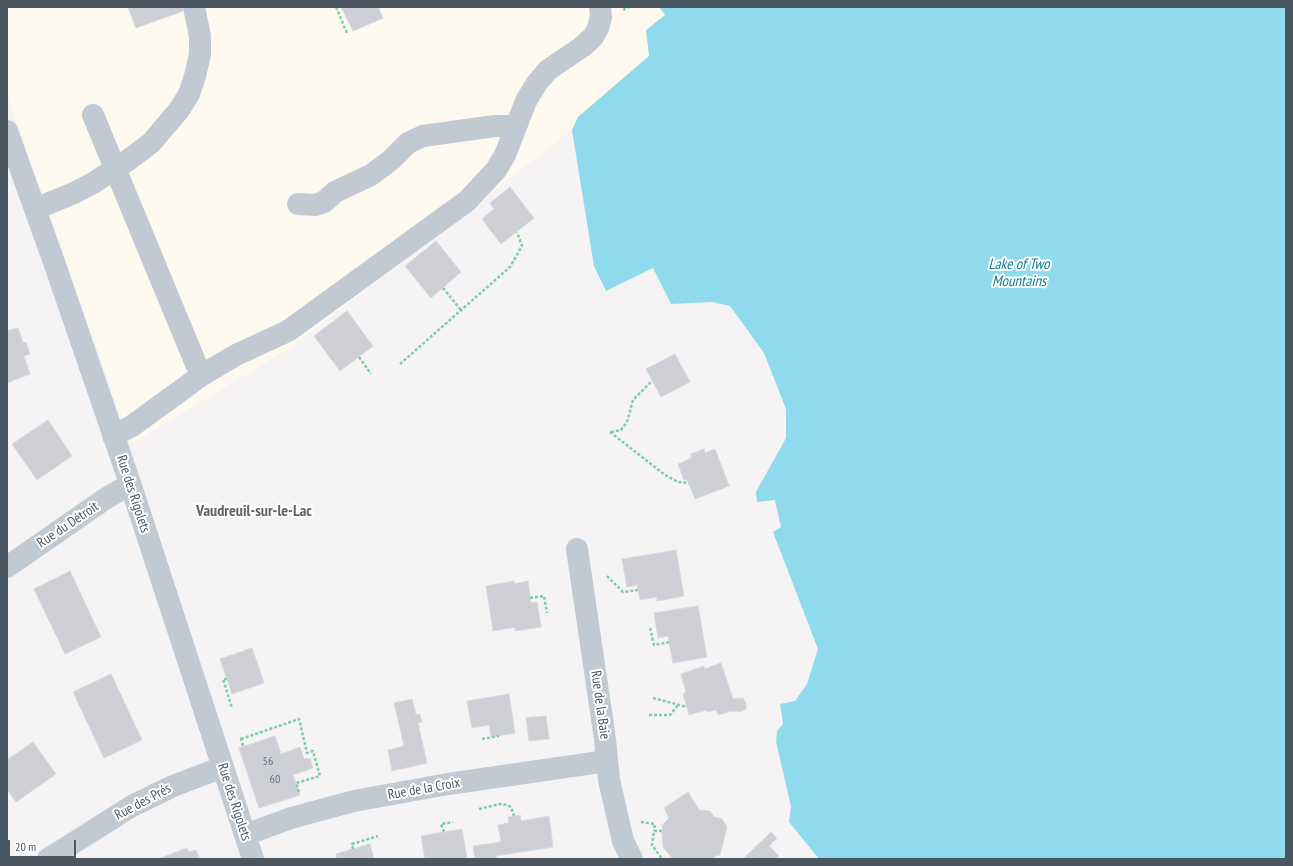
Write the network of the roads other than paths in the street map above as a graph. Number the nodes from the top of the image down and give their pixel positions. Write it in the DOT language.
graph roads {
  1 [pos="194,7"];
  2 [pos="600,7"];
  3 [pos="93,115"];
  4 [pos="516,126"];
  5 [pos="7,131"];
  6 [pos="116,168"];
  7 [pos="298,204"];
  8 [pos="35,209"];
  9 [pos="202,376"];
  10 [pos="113,436"];
  11 [pos="131,486"];
  12 [pos="577,549"];
  13 [pos="7,567"];
  14 [pos="607,761"];
  15 [pos="223,767"];
  16 [pos="245,835"];
  17 [pos="48,859"];
  18 [pos="253,859"];
  19 [pos="632,859"];
  1 -- 6 [label="street"];
  2 -- 4 [label="street"];
  3 -- 6 [label="street"];
  4 -- 7 [label="street"];
  4 -- 9 [label="street"];
  5 -- 8 [label="street, Rue des Rigolets"];
  6 -- 8 [label="street"];
  6 -- 9 [label="street"];
  8 -- 10 [label="street, Rue des Rigolets"];
  9 -- 10 [label="street"];
  10 -- 11 [label="street, Rue des Rigolets"];
  11 -- 13 [label="street, Rue du Détroit"];
  11 -- 15 [label="street, Rue des Rigolets"];
  12 -- 14 [label="street, Rue de la Baie"];
  14 -- 16 [label="street, Rue de la Croix"];
  14 -- 19 [label="street, Rue de la Baie"];
  15 -- 16 [label="street, Rue des Rigolets"];
  15 -- 17 [label="street, Rue des Prés"];
  16 -- 18 [label="street, Rue des Rigolets"];
}
